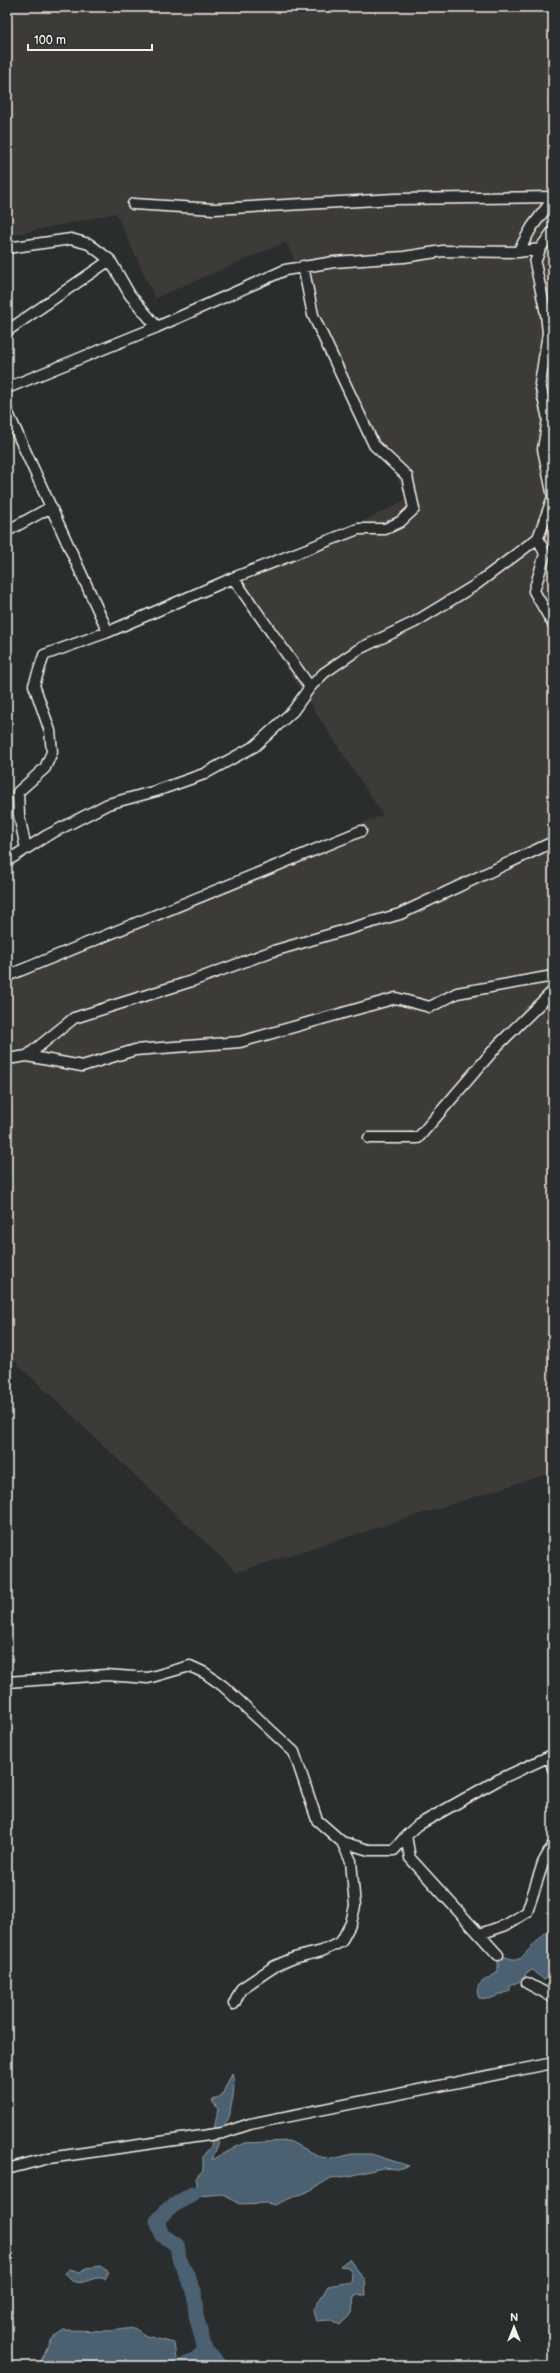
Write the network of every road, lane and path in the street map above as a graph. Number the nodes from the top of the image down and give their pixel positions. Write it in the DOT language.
graph roads {
  1 [pos="553,198"];
  2 [pos="133,204"];
  3 [pos="553,231"];
  4 [pos="7,248"];
  5 [pos="540,249"];
  6 [pos="518,252"];
  7 [pos="110,260"];
  8 [pos="302,266"];
  9 [pos="157,327"];
  10 [pos="7,331"];
  11 [pos="7,388"];
  12 [pos="7,410"];
  13 [pos="553,497"];
  14 [pos="51,507"];
  15 [pos="7,532"];
  16 [pos="538,538"];
  17 [pos="233,578"];
  18 [pos="553,624"];
  19 [pos="108,632"];
  20 [pos="310,687"];
  21 [pos="361,831"];
  22 [pos="553,842"];
  23 [pos="26,849"];
  24 [pos="7,861"];
  25 [pos="7,976"];
  26 [pos="553,976"];
  27 [pos="553,991"];
  28 [pos="27,1056"];
  29 [pos="7,1059"];
  30 [pos="369,1138"];
  31 [pos="7,1682"];
  32 [pos="551,1754"];
  33 [pos="553,1769"];
  34 [pos="406,1836"];
  35 [pos="342,1842"];
  36 [pos="553,1845"];
  37 [pos="369,1850"];
  38 [pos="394,1850"];
  39 [pos="410,1858"];
  40 [pos="351,1861"];
  41 [pos="480,1934"];
  42 [pos="498,1955"];
  43 [pos="526,1983"];
  44 [pos="553,1997"];
  45 [pos="234,2004"];
  46 [pos="553,2062"];
  47 [pos="7,2169"];
  1 -- 2 [label="street"];
  1 -- 6 [label="street"];
  3 -- 5 [label="street"];
  4 -- 7 [label="street"];
  5 -- 6 [label="street"];
  5 -- 13 [label="street"];
  6 -- 8 [label="street"];
  7 -- 9 [label="street"];
  7 -- 10 [label="street"];
  8 -- 9 [label="street"];
  8 -- 17 [label="street"];
  9 -- 11 [label="street"];
  12 -- 14 [label="street"];
  13 -- 16 [label="street"];
  14 -- 15 [label="street"];
  14 -- 19 [label="street"];
  16 -- 18 [label="street"];
  16 -- 20 [label="street"];
  17 -- 19 [label="street"];
  17 -- 20 [label="street"];
  19 -- 23 [label="street"];
  20 -- 23 [label="street"];
  21 -- 25 [label="street"];
  22 -- 28 [label="street"];
  23 -- 24 [label="street"];
  26 -- 28 [label="street"];
  27 -- 30 [label="street"];
  28 -- 29 [label="street"];
  31 -- 35 [label="street"];
  32 -- 33 [label="street"];
  32 -- 34 [label="street"];
  34 -- 38 [label="street"];
  34 -- 39 [label="street"];
  35 -- 37 [label="street"];
  35 -- 40 [label="street"];
  36 -- 41 [label="street"];
  37 -- 38 [label="street"];
  37 -- 40 [label="street"];
  38 -- 39 [label="street"];
  39 -- 41 [label="street"];
  40 -- 45 [label="street"];
  41 -- 42 [label="street"];
  43 -- 44 [label="street"];
  46 -- 47 [label="street"];
}
